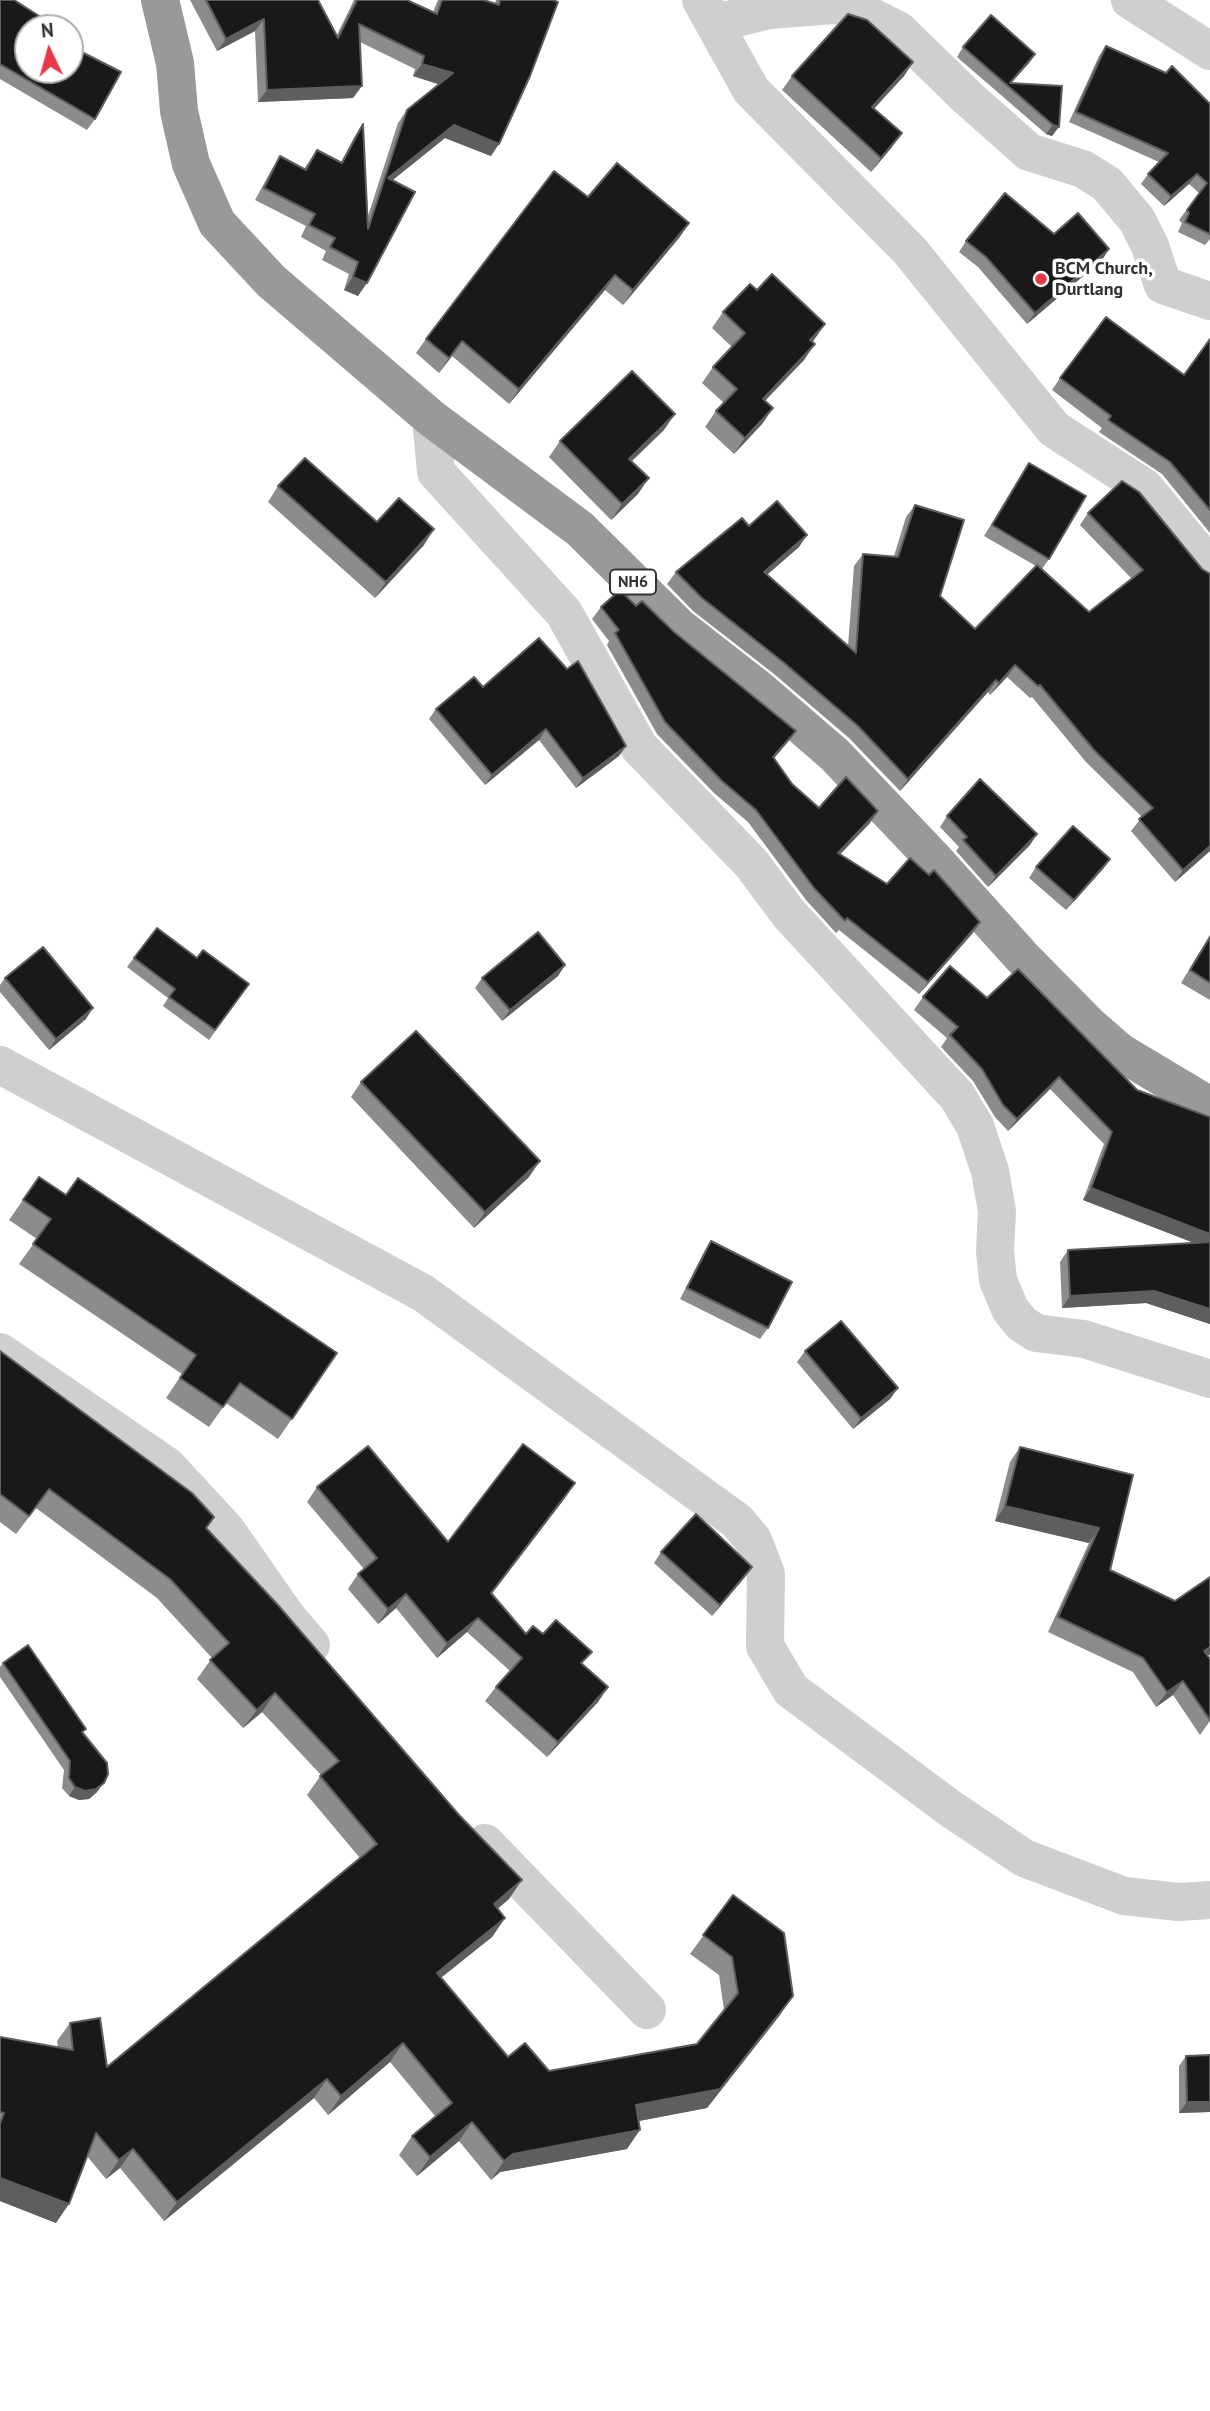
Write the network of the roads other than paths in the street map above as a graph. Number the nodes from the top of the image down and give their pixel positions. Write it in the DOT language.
graph roads {
  1 [pos="160,0"];
  2 [pos="1130,0"];
  3 [pos="709,12"];
  4 [pos="1210,51"];
  5 [pos="1210,301"];
  6 [pos="432,418"];
  7 [pos="1210,567"];
  8 [pos="0,1065"];
  9 [pos="1210,1106"];
  10 [pos="0,1352"];
  11 [pos="1210,1379"];
  12 [pos="331,1668"];
  13 [pos="462,1819"];
  14 [pos="1210,1900"];
  15 [pos="647,2010"];
  1 -- 6 [label="highway, NH6"];
  2 -- 4 [label="street"];
  3 -- 5 [label="street"];
  3 -- 7 [label="street"];
  6 -- 9 [label="highway, NH6"];
  6 -- 11 [label="street"];
  8 -- 14 [label="street"];
  10 -- 12 [label="street"];
  13 -- 15 [label="street"];
}
